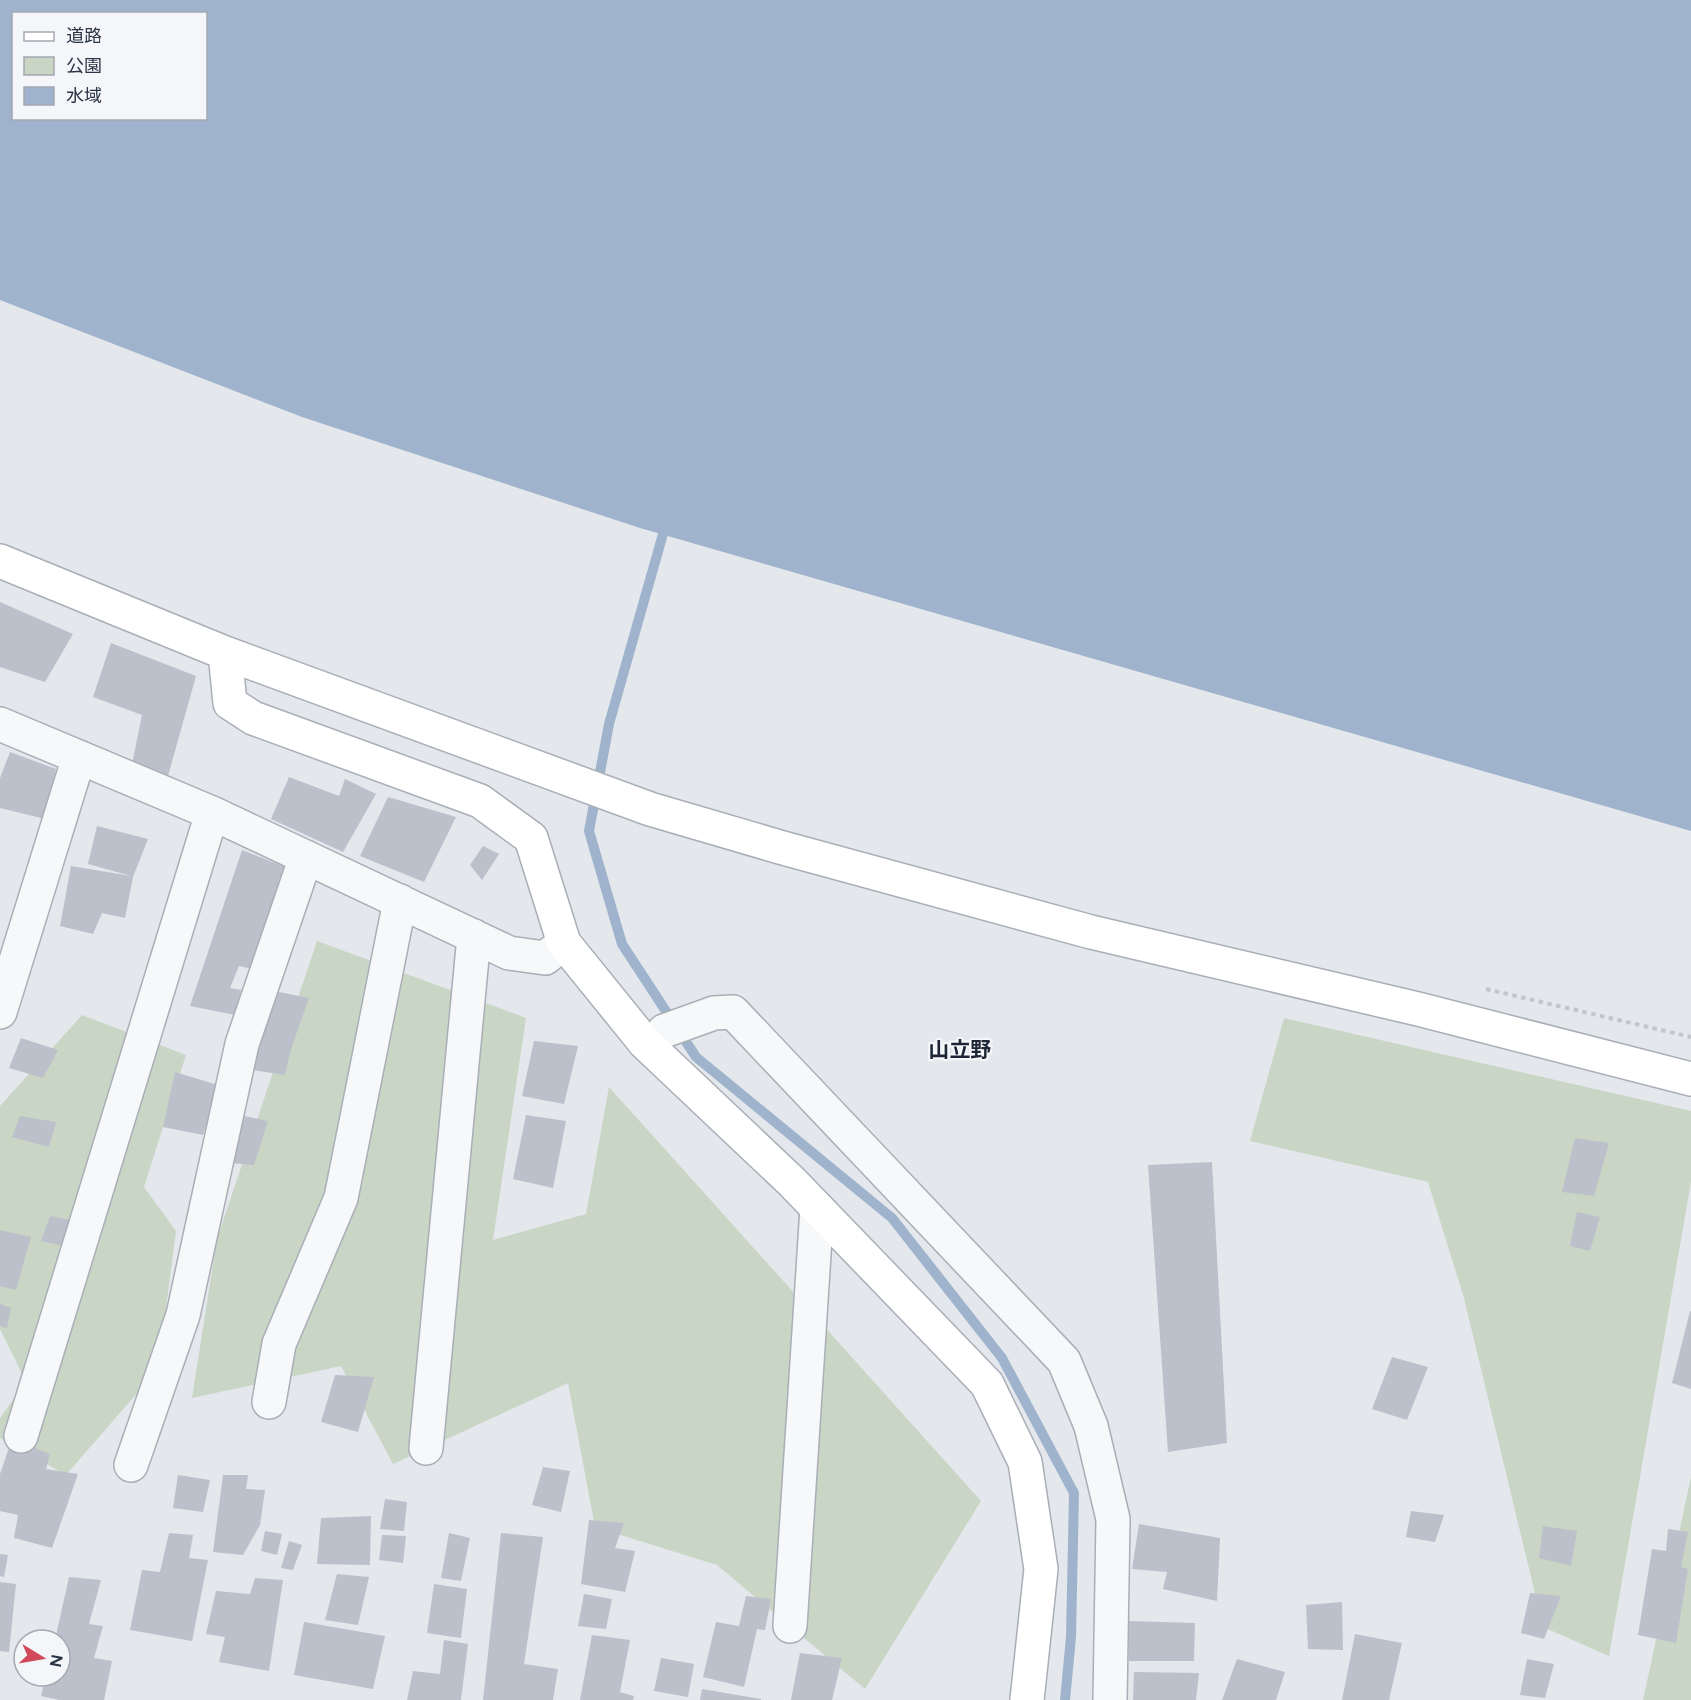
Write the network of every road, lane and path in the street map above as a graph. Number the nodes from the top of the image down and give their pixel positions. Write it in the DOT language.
graph roads {
  1 [pos="0,561"];
  2 [pos="225,653"];
  3 [pos="0,723"];
  4 [pos="79,757"];
  5 [pos="212,813"];
  6 [pos="306,857"];
  7 [pos="400,901"];
  8 [pos="474,936"];
  9 [pos="564,943"];
  10 [pos="1478,987"];
  11 [pos="0,1012"];
  12 [pos="654,1037"];
  13 [pos="1691,1037"];
  14 [pos="1691,1079"];
  15 [pos="817,1208"];
  16 [pos="269,1402"];
  17 [pos="21,1436"];
  18 [pos="426,1448"];
  19 [pos="131,1465"];
  20 [pos="790,1626"];
  21 [pos="1027,1700"];
  22 [pos="1110,1700"];
  1 -- 2 [label="street"];
  2 -- 9 [label="street"];
  2 -- 14 [label="street"];
  3 -- 4 [label="street"];
  4 -- 5 [label="street"];
  4 -- 11 [label="street"];
  5 -- 6 [label="street"];
  5 -- 17 [label="street"];
  6 -- 7 [label="street"];
  6 -- 19 [label="street"];
  7 -- 8 [label="street"];
  7 -- 16 [label="street"];
  8 -- 9 [label="street"];
  8 -- 18 [label="street"];
  9 -- 12 [label="street"];
  10 -- 13 [label="path"];
  12 -- 15 [label="street"];
  12 -- 22 [label="street"];
  15 -- 20 [label="street"];
  15 -- 21 [label="street"];
}
